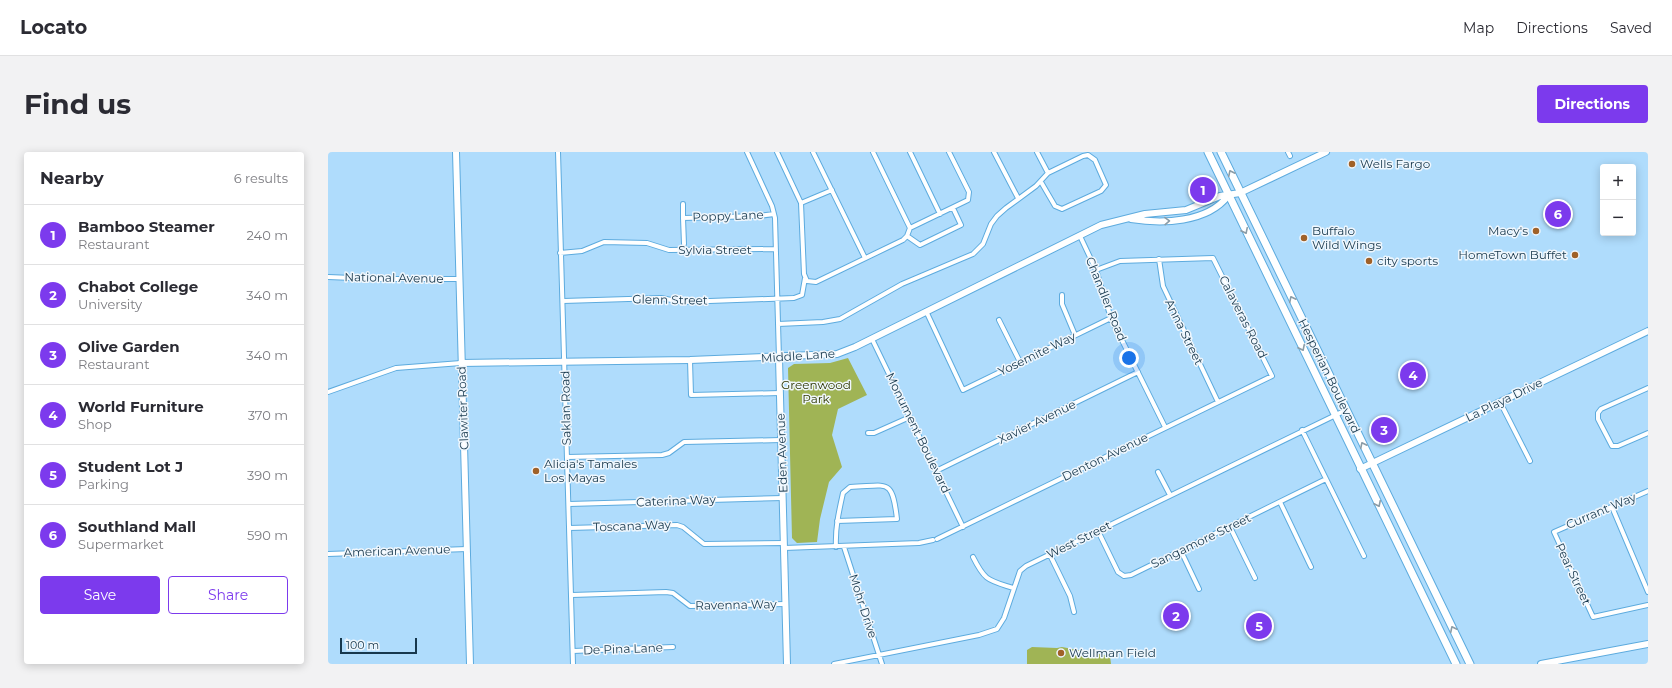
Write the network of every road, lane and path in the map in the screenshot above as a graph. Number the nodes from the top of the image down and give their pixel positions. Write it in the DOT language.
graph roads {
  1 [pos="456,152"];
  2 [pos="558,152"];
  3 [pos="747,152"];
  4 [pos="777,152"];
  5 [pos="813,152"];
  6 [pos="873,152"];
  7 [pos="910,152"];
  8 [pos="949,152"];
  9 [pos="994,152"];
  10 [pos="1037,152"];
  11 [pos="1208,152"];
  12 [pos="1221,152"];
  13 [pos="1326,152"];
  14 [pos="1048,173"];
  15 [pos="1041,182"];
  16 [pos="832,190"];
  17 [pos="1240,193"];
  18 [pos="1228,196"];
  19 [pos="1018,198"];
  20 [pos="801,203"];
  21 [pos="683,204"];
  22 [pos="953,208"];
  23 [pos="774,214"];
  24 [pos="940,214"];
  25 [pos="683,218"];
  26 [pos="1129,218"];
  27 [pos="910,228"];
  28 [pos="907,236"];
  29 [pos="1080,236"];
  30 [pos="684,244"];
  31 [pos="776,249"];
  32 [pos="560,253"];
  33 [pos="865,258"];
  34 [pos="1159,259"];
  35 [pos="1096,270"];
  36 [pos="328,277"];
  37 [pos="805,278"];
  38 [pos="460,279"];
  39 [pos="1062,295"];
  40 [pos="777,300"];
  41 [pos="563,301"];
  42 [pos="926,311"];
  43 [pos="1112,318"];
  44 [pos="999,320"];
  45 [pos="778,324"];
  46 [pos="1647,333"];
  47 [pos="1075,335"];
  48 [pos="872,339"];
  49 [pos="779,358"];
  50 [pos="690,360"];
  51 [pos="565,362"];
  52 [pos="1020,362"];
  53 [pos="461,363"];
  54 [pos="1138,372"];
  55 [pos="1272,376"];
  56 [pos="1648,388"];
  57 [pos="328,392"];
  58 [pos="780,393"];
  59 [pos="1218,402"];
  60 [pos="1500,402"];
  61 [pos="1346,410"];
  62 [pos="1334,415"];
  63 [pos="910,416"];
  64 [pos="1165,427"];
  65 [pos="1302,430"];
  66 [pos="868,433"];
  67 [pos="1648,433"];
  68 [pos="781,440"];
  69 [pos="567,457"];
  70 [pos="1530,461"];
  71 [pos="1372,464"];
  72 [pos="1360,469"];
  73 [pos="936,472"];
  74 [pos="1158,472"];
  75 [pos="1326,480"];
  76 [pos="1648,491"];
  77 [pos="1170,495"];
  78 [pos="783,498"];
  79 [pos="1280,502"];
  80 [pos="569,504"];
  81 [pos="1612,507"];
  82 [pos="837,521"];
  83 [pos="963,527"];
  84 [pos="1230,527"];
  85 [pos="569,528"];
  86 [pos="1098,531"];
  87 [pos="1554,532"];
  88 [pos="784,545"];
  89 [pos="836,547"];
  90 [pos="844,547"];
  91 [pos="467,549"];
  92 [pos="1181,551"];
  93 [pos="328,554"];
  94 [pos="1050,554"];
  95 [pos="1364,556"];
  96 [pos="973,557"];
  97 [pos="1310,567"];
  98 [pos="1255,578"];
  99 [pos="1014,588"];
  100 [pos="1199,589"];
  101 [pos="1648,592"];
  102 [pos="572,595"];
  103 [pos="785,604"];
  104 [pos="1648,605"];
  105 [pos="1074,612"];
  106 [pos="1648,644"];
  107 [pos="673,647"];
  108 [pos="573,651"];
  109 [pos="879,655"];
  110 [pos="470,664"];
  111 [pos="573,664"];
  112 [pos="787,664"];
  113 [pos="834,664"];
  114 [pos="882,664"];
  115 [pos="1456,664"];
  116 [pos="1470,664"];
  117 [pos="1541,664"];
  1 -- 38 [label="street, Clawiter Road"];
  2 -- 32 [label="street, Saklan Road"];
  3 -- 23 [label="street, Eden Avenue"];
  4 -- 20 [label="street"];
  5 -- 16 [label="street"];
  6 -- 27 [label="street"];
  7 -- 24 [label="street"];
  8 -- 22 [label="street"];
  9 -- 19 [label="street"];
  10 -- 14 [label="street"];
  11 -- 18 [label="main road, Hesperian Boulevard"];
  17 -- 12 [label="main road, Hesperian Boulevard, one-way"];
  13 -- 17 [label="street"];
  14 -- 15 [label="street"];
  14 -- 15 [label="street"];
  15 -- 19 [label="street"];
  16 -- 20 [label="street"];
  16 -- 33 [label="street"];
  17 -- 18 [label="street"];
  61 -- 17 [label="main road, Hesperian Boulevard, one-way"];
  18 -- 26 [label="street, Middle Lane"];
  26 -- 18 [label="street, Middle Lane, one-way"];
  18 -- 62 [label="main road, Hesperian Boulevard, one-way"];
  19 -- 45 [label="street"];
  20 -- 37 [label="street"];
  21 -- 25 [label="street"];
  22 -- 24 [label="street"];
  22 -- 28 [label="street"];
  23 -- 25 [label="street, Poppy Lane"];
  23 -- 31 [label="street, Eden Avenue"];
  24 -- 27 [label="street"];
  25 -- 30 [label="street, Poppy Lane"];
  26 -- 29 [label="street, Middle Lane"];
  27 -- 28 [label="street"];
  28 -- 33 [label="street"];
  29 -- 35 [label="street, Chandler Road"];
  29 -- 42 [label="street, Middle Lane"];
  31 -- 32 [label="street, Sylvia Street"];
  31 -- 40 [label="street, Eden Avenue"];
  32 -- 41 [label="street, Saklan Road"];
  33 -- 37 [label="street"];
  34 -- 35 [label="street"];
  34 -- 55 [label="street, Calaveras Road"];
  34 -- 59 [label="street, Anna Street"];
  35 -- 43 [label="street, Chandler Road"];
  36 -- 38 [label="street, National Avenue"];
  37 -- 40 [label="street, Glenn Street"];
  38 -- 53 [label="street, Clawiter Road"];
  39 -- 47 [label="street"];
  40 -- 41 [label="street, Glenn Street"];
  40 -- 45 [label="street, Eden Avenue"];
  41 -- 51 [label="street, Saklan Road"];
  42 -- 48 [label="street, Middle Lane"];
  42 -- 52 [label="street, Yosemite Way"];
  43 -- 47 [label="street, Yosemite Way"];
  43 -- 54 [label="street, Chandler Road"];
  44 -- 52 [label="street"];
  45 -- 49 [label="street, Eden Avenue"];
  46 -- 60 [label="street, La Playa Drive"];
  47 -- 52 [label="street, Yosemite Way"];
  48 -- 49 [label="street, Middle Lane"];
  48 -- 63 [label="street, Monument Boulevard"];
  49 -- 50 [label="street, Middle Lane"];
  49 -- 58 [label="street, Eden Avenue"];
  50 -- 51 [label="street, Middle Lane"];
  50 -- 58 [label="street"];
  51 -- 53 [label="street, Middle Lane"];
  51 -- 69 [label="street, Saklan Road"];
  53 -- 57 [label="street"];
  53 -- 91 [label="street, Clawiter Road"];
  54 -- 64 [label="street, Chandler Road"];
  54 -- 73 [label="street, Xavier Avenue"];
  55 -- 59 [label="street, Denton Avenue"];
  56 -- 67 [label="street"];
  58 -- 68 [label="street, Eden Avenue"];
  59 -- 64 [label="street, Denton Avenue"];
  60 -- 70 [label="street"];
  60 -- 71 [label="street, La Playa Drive"];
  61 -- 62 [label="street, West Street"];
  71 -- 61 [label="main road, Hesperian Boulevard, one-way"];
  62 -- 65 [label="street, West Street"];
  62 -- 72 [label="main road, Hesperian Boulevard"];
  63 -- 66 [label="street"];
  63 -- 73 [label="street, Monument Boulevard"];
  64 -- 83 [label="street, Denton Avenue"];
  65 -- 75 [label="street"];
  65 -- 77 [label="street, West Street"];
  68 -- 69 [label="street"];
  68 -- 78 [label="street, Eden Avenue"];
  69 -- 80 [label="street, Saklan Road"];
  71 -- 72 [label="street, La Playa Drive"];
  116 -- 71 [label="main road, Hesperian Boulevard, one-way"];
  72 -- 115 [label="main road, Hesperian Boulevard, one-way"];
  73 -- 83 [label="street, Monument Boulevard"];
  74 -- 77 [label="street"];
  75 -- 79 [label="street, Sangamore Street"];
  75 -- 95 [label="street"];
  76 -- 81 [label="street, Currant Way"];
  77 -- 86 [label="street, West Street"];
  78 -- 80 [label="street, Caterina Way"];
  78 -- 88 [label="street, Eden Avenue"];
  79 -- 84 [label="street, Sangamore Street"];
  79 -- 97 [label="street"];
  80 -- 85 [label="street, Saklan Road"];
  81 -- 87 [label="street, Currant Way"];
  81 -- 101 [label="street"];
  82 -- 82 [label="street"];
  82 -- 89 [label="street"];
  83 -- 90 [label="street, Denton Avenue"];
  84 -- 92 [label="street, Sangamore Street"];
  84 -- 98 [label="street"];
  85 -- 88 [label="street, Toscana Way"];
  85 -- 102 [label="street, Saklan Road"];
  86 -- 92 [label="street, Sangamore Street"];
  86 -- 94 [label="street, West Street"];
  87 -- 104 [label="street, Pear Street"];
  88 -- 89 [label="street, Denton Avenue"];
  88 -- 103 [label="street, Eden Avenue"];
  89 -- 90 [label="street, Denton Avenue"];
  90 -- 109 [label="street, Mohr Drive"];
  91 -- 93 [label="street, American Avenue"];
  91 -- 110 [label="street, Clawiter Road"];
  92 -- 100 [label="street"];
  94 -- 99 [label="street, West Street"];
  94 -- 105 [label="street"];
  96 -- 99 [label="street"];
  99 -- 109 [label="street, West Street"];
  102 -- 103 [label="street, Ravenna Way"];
  102 -- 108 [label="street, Saklan Road"];
  103 -- 112 [label="street, Eden Avenue"];
  106 -- 117 [label="street"];
  107 -- 108 [label="street, De Pina Lane"];
  108 -- 111 [label="street, Saklan Road"];
  109 -- 113 [label="street, West Street"];
  109 -- 114 [label="street, Mohr Drive"];
}
